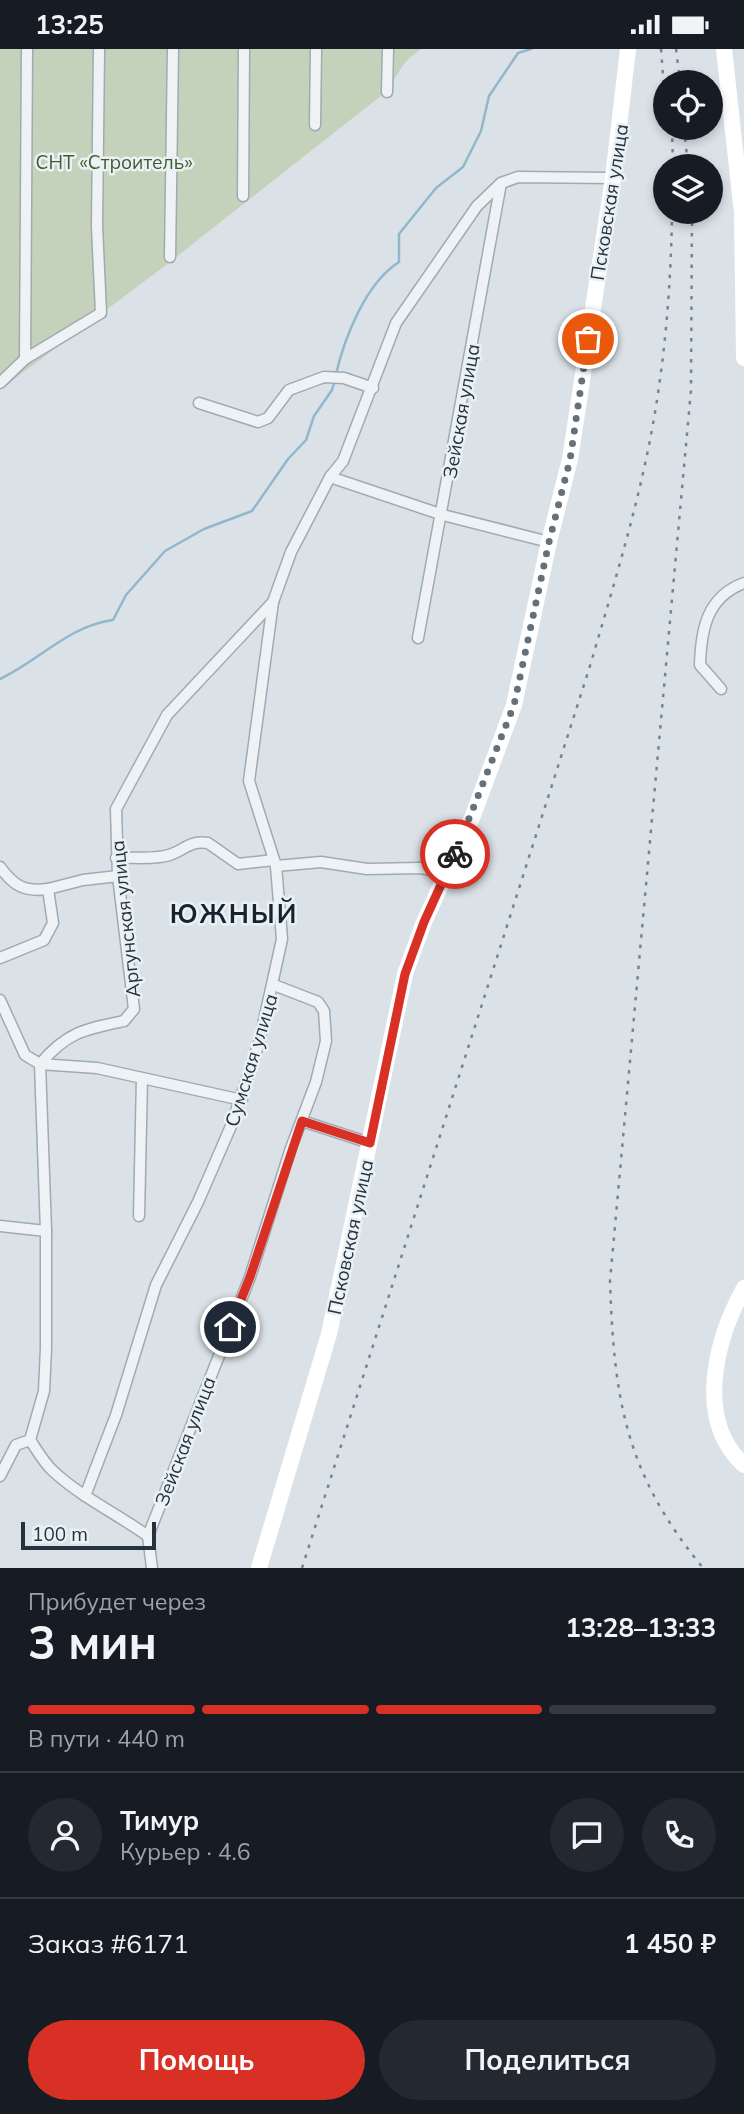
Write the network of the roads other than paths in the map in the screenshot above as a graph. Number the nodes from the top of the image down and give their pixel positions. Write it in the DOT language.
graph roads {
  1 [pos="27,49"];
  2 [pos="99,49"];
  3 [pos="173,49"];
  4 [pos="244,49"];
  5 [pos="316,49"];
  6 [pos="388,49"];
  7 [pos="628,49"];
  8 [pos="724,49"];
  9 [pos="387,92"];
  10 [pos="315,125"];
  11 [pos="613,178"];
  12 [pos="501,183"];
  13 [pos="243,196"];
  14 [pos="743,212"];
  15 [pos="744,240"];
  16 [pos="170,257"];
  17 [pos="744,358"];
  18 [pos="25,359"];
  19 [pos="0,383"];
  20 [pos="373,388"];
  21 [pos="199,403"];
  22 [pos="330,477"];
  23 [pos="443,515"];
  24 [pos="549,542"];
  25 [pos="744,583"];
  26 [pos="273,602"];
  27 [pos="418,638"];
  28 [pos="721,689"];
  29 [pos="116,858"];
  30 [pos="275,863"];
  31 [pos="0,867"];
  32 [pos="446,874"];
  33 [pos="118,876"];
  34 [pos="48,890"];
  35 [pos="0,958"];
  36 [pos="274,985"];
  37 [pos="0,1000"];
  38 [pos="40,1063"];
  39 [pos="142,1078"];
  40 [pos="242,1100"];
  41 [pos="302,1121"];
  42 [pos="370,1143"];
  43 [pos="139,1216"];
  44 [pos="0,1226"];
  45 [pos="46,1231"];
  46 [pos="744,1288"];
  47 [pos="30,1440"];
  48 [pos="744,1465"];
  49 [pos="0,1476"];
  50 [pos="85,1496"];
  51 [pos="148,1536"];
  52 [pos="152,1568"];
  53 [pos="260,1568"];
  1 -- 18 [label="street"];
  2 -- 18 [label="street"];
  3 -- 16 [label="street"];
  4 -- 13 [label="street"];
  5 -- 10 [label="street"];
  6 -- 9 [label="street"];
  7 -- 11 [label="street, Псковская улица"];
  8 -- 14 [label="street"];
  11 -- 12 [label="street"];
  11 -- 24 [label="street, Псковская улица"];
  12 -- 20 [label="street"];
  12 -- 23 [label="street, Зейская улица"];
  14 -- 15 [label="street"];
  15 -- 17 [label="street"];
  18 -- 19 [label="street"];
  20 -- 21 [label="street"];
  20 -- 22 [label="street"];
  22 -- 23 [label="street"];
  22 -- 26 [label="street"];
  23 -- 24 [label="street"];
  23 -- 27 [label="street, Зейская улица"];
  24 -- 32 [label="street, Псковская улица"];
  25 -- 28 [label="street"];
  26 -- 29 [label="street, Аргунская улица"];
  26 -- 30 [label="street, Сумская улица"];
  29 -- 30 [label="street"];
  29 -- 33 [label="street, Аргунская улица"];
  30 -- 32 [label="street"];
  30 -- 36 [label="street, Сумская улица"];
  31 -- 34 [label="street"];
  32 -- 42 [label="street, Псковская улица"];
  33 -- 34 [label="street"];
  33 -- 38 [label="street, Аргунская улица"];
  34 -- 35 [label="street"];
  36 -- 40 [label="street, Сумская улица"];
  36 -- 41 [label="street, Зейская улица"];
  37 -- 38 [label="street"];
  38 -- 39 [label="street"];
  38 -- 45 [label="street"];
  39 -- 40 [label="street"];
  39 -- 43 [label="street"];
  40 -- 50 [label="street, Сумская улица"];
  41 -- 42 [label="street"];
  41 -- 51 [label="street, Зейская улица"];
  42 -- 53 [label="street, Псковская улица"];
  44 -- 45 [label="street"];
  45 -- 47 [label="street"];
  46 -- 48 [label="street"];
  47 -- 49 [label="street"];
  47 -- 50 [label="street"];
  50 -- 51 [label="street"];
  51 -- 52 [label="street, Зейская улица"];
}
